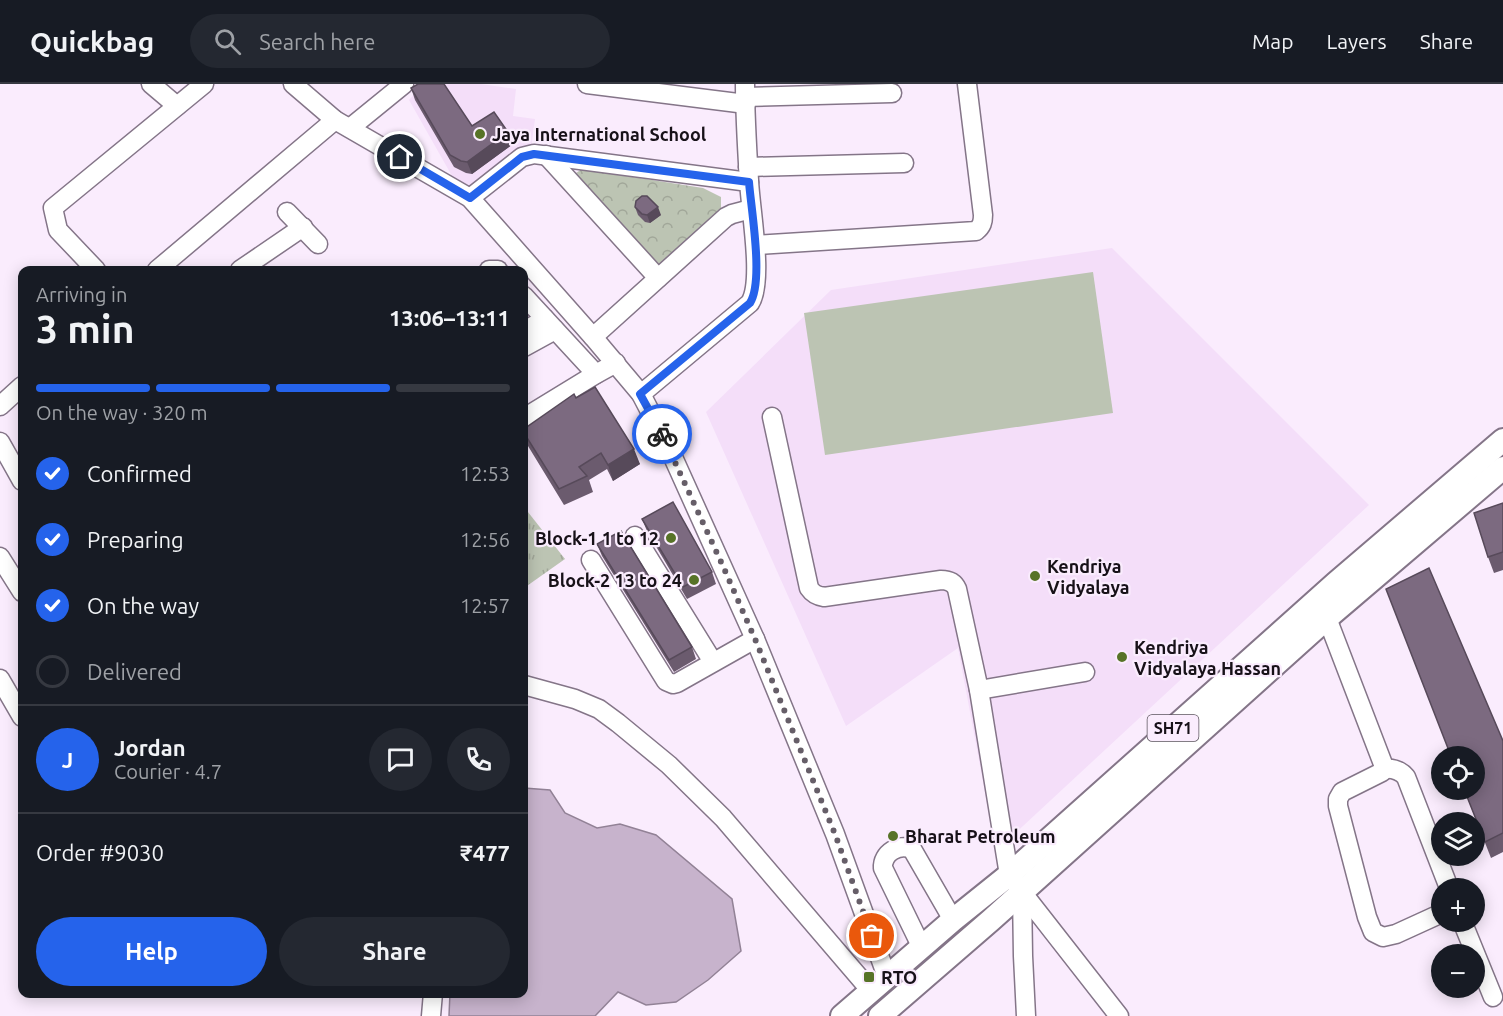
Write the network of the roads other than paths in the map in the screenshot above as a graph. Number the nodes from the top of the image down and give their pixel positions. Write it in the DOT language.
graph roads {
  1 [pos="151,84"];
  2 [pos="204,84"];
  3 [pos="293,84"];
  4 [pos="404,84"];
  5 [pos="587,84"];
  6 [pos="967,84"];
  7 [pos="892,93"];
  8 [pos="745,95"];
  9 [pos="177,106"];
  10 [pos="342,124"];
  11 [pos="546,155"];
  12 [pos="904,164"];
  13 [pos="748,174"];
  14 [pos="470,198"];
  15 [pos="751,209"];
  16 [pos="287,212"];
  17 [pos="303,227"];
  18 [pos="318,244"];
  19 [pos="756,245"];
  20 [pos="92,266"];
  21 [pos="162,266"];
  22 [pos="246,266"];
  23 [pos="658,278"];
  24 [pos="528,300"];
  25 [pos="550,324"];
  26 [pos="528,330"];
  27 [pos="593,337"];
  28 [pos="528,343"];
  29 [pos="615,363"];
  30 [pos="596,374"];
  31 [pos="18,390"];
  32 [pos="640,394"];
  33 [pos="0,406"];
  34 [pos="528,416"];
  35 [pos="772,417"];
  36 [pos="1503,440"];
  37 [pos="0,442"];
  38 [pos="1503,468"];
  39 [pos="18,474"];
  40 [pos="635,536"];
  41 [pos="0,557"];
  42 [pos="591,560"];
  43 [pos="18,586"];
  44 [pos="1320,610"];
  45 [pos="755,639"];
  46 [pos="713,662"];
  47 [pos="1085,672"];
  48 [pos="0,679"];
  49 [pos="528,686"];
  50 [pos="979,690"];
  51 [pos="18,710"];
  52 [pos="1384,768"];
  53 [pos="1445,878"];
  54 [pos="1016,884"];
  55 [pos="1431,918"];
  56 [pos="953,920"];
  57 [pos="1466,932"];
  58 [pos="922,948"];
  59 [pos="879,984"];
  60 [pos="1492,997"];
  61 [pos="433,998"];
  62 [pos="885,1014"];
  63 [pos="431,1016"];
  64 [pos="842,1016"];
  65 [pos="1026,1016"];
  66 [pos="1119,1016"];
  1 -- 9 [label="street"];
  2 -- 9 [label="street"];
  3 -- 10 [label="street"];
  4 -- 10 [label="street"];
  5 -- 8 [label="street"];
  6 -- 19 [label="street"];
  7 -- 8 [label="street"];
  8 -- 13 [label="street"];
  9 -- 20 [label="street"];
  10 -- 14 [label="street"];
  10 -- 21 [label="street"];
  11 -- 13 [label="street"];
  11 -- 14 [label="street"];
  11 -- 23 [label="street"];
  12 -- 13 [label="street"];
  13 -- 15 [label="street"];
  14 -- 27 [label="street"];
  15 -- 19 [label="street"];
  15 -- 23 [label="street"];
  16 -- 17 [label="street"];
  17 -- 18 [label="street"];
  17 -- 22 [label="street"];
  19 -- 32 [label="street"];
  23 -- 27 [label="street"];
  24 -- 25 [label="street"];
  25 -- 26 [label="street"];
  25 -- 28 [label="street"];
  25 -- 30 [label="street"];
  27 -- 29 [label="street"];
  29 -- 30 [label="street"];
  29 -- 32 [label="street"];
  30 -- 34 [label="street"];
  31 -- 33 [label="street"];
  32 -- 45 [label="street"];
  35 -- 50 [label="street"];
  36 -- 44 [label="main road, SH71"];
  37 -- 39 [label="street"];
  38 -- 44 [label="main road, SH71"];
  40 -- 46 [label="street"];
  41 -- 43 [label="street"];
  42 -- 46 [label="street"];
  44 -- 52 [label="street"];
  44 -- 54 [label="main road, SH71"];
  45 -- 46 [label="street"];
  45 -- 59 [label="street"];
  47 -- 50 [label="street"];
  48 -- 51 [label="street"];
  49 -- 59 [label="street"];
  50 -- 54 [label="street"];
  52 -- 53 [label="street"];
  52 -- 55 [label="street"];
  54 -- 56 [label="main road, SH71"];
  54 -- 62 [label="main road, SH71"];
  54 -- 65 [label="street"];
  54 -- 66 [label="street"];
  56 -- 58 [label="main road, SH71"];
  56 -- 58 [label="street"];
  57 -- 60 [label="street"];
  58 -- 59 [label="main road, SH71"];
  59 -- 62 [label="main road"];
  59 -- 64 [label="main road, SH71"];
  61 -- 63 [label="street"];
}
